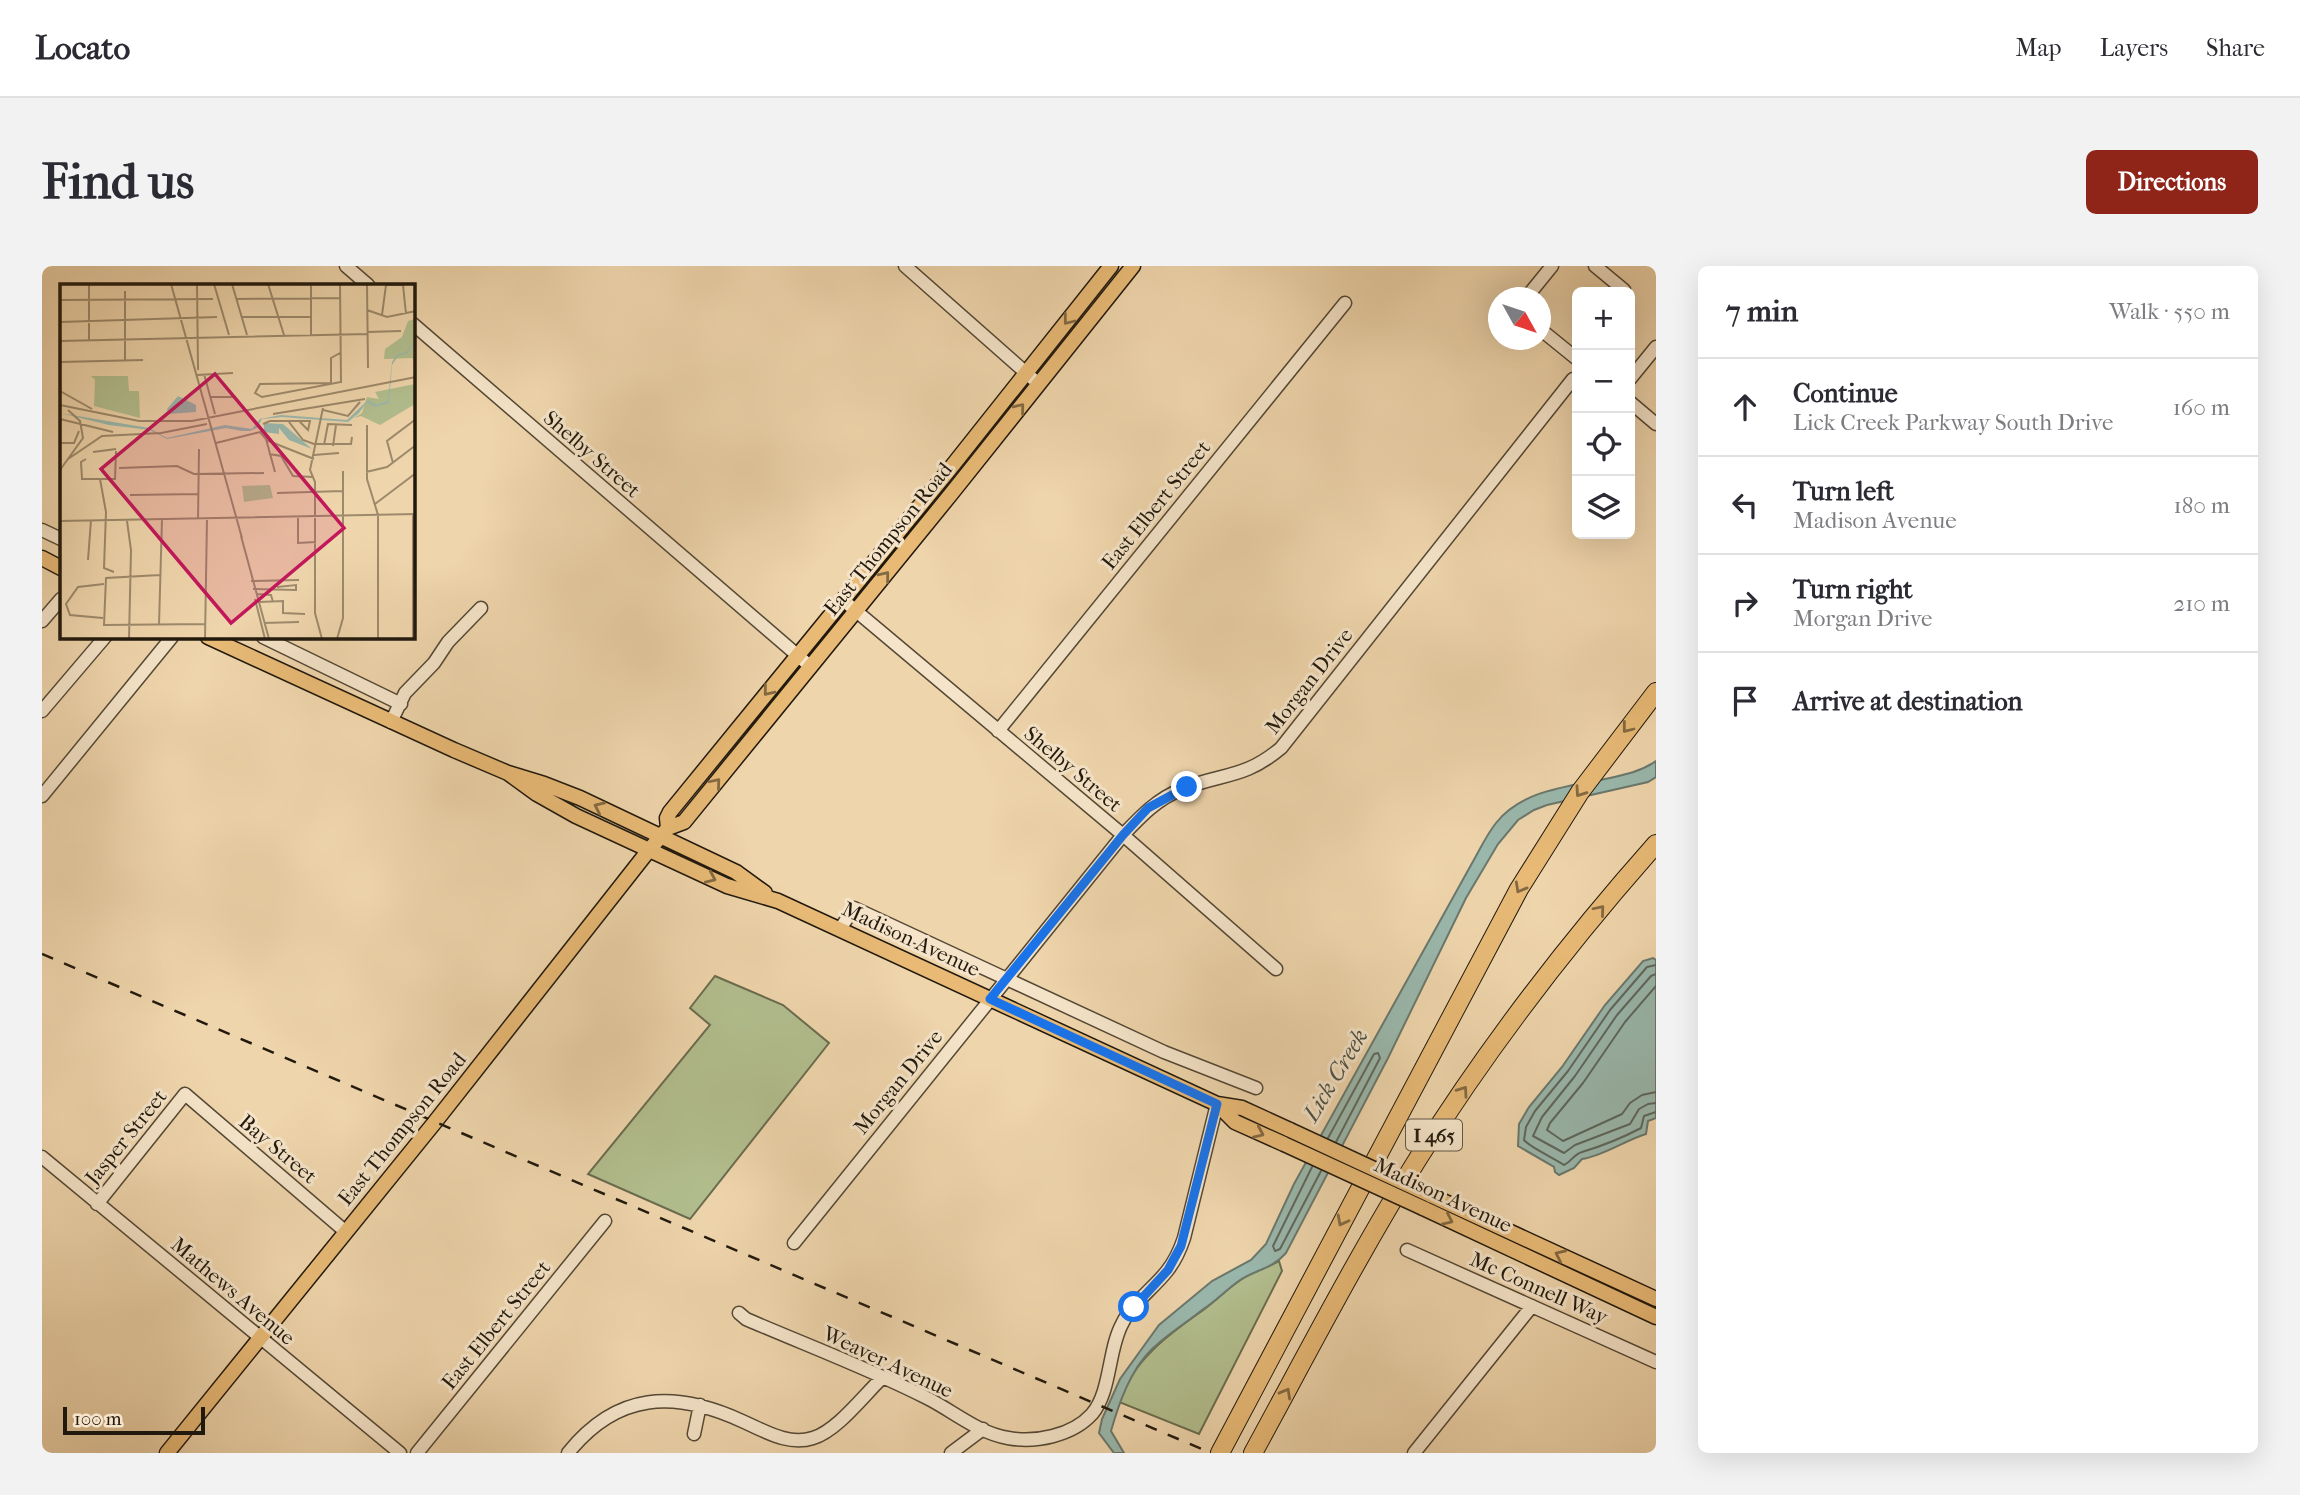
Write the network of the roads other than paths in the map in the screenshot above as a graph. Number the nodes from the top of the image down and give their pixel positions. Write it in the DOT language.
graph roads {
  1 [pos="346,266"];
  2 [pos="905,266"];
  3 [pos="1111,266"];
  4 [pos="1133,266"];
  5 [pos="1552,266"];
  6 [pos="1595,266"];
  7 [pos="367,284"];
  8 [pos="1535,287"];
  9 [pos="1620,287"];
  10 [pos="1345,303"];
  11 [pos="415,326"];
  12 [pos="1551,337"];
  13 [pos="1656,347"];
  14 [pos="1572,355"];
  15 [pos="1026,373"];
  16 [pos="1635,373"];
  17 [pos="1572,380"];
  18 [pos="1039,384"];
  19 [pos="1635,406"];
  20 [pos="1656,424"];
  21 [pos="42,530"];
  22 [pos="60,539"];
  23 [pos="42,558"];
  24 [pos="60,567"];
  25 [pos="60,600"];
  26 [pos="842,600"];
  27 [pos="481,608"];
  28 [pos="856,612"];
  29 [pos="42,621"];
  30 [pos="103,639"];
  31 [pos="170,639"];
  32 [pos="212,639"];
  33 [pos="267,639"];
  34 [pos="797,656"];
  35 [pos="811,667"];
  36 [pos="1653,693"];
  37 [pos="401,704"];
  38 [pos="42,711"];
  39 [pos="391,722"];
  40 [pos="998,731"];
  41 [pos="508,773"];
  42 [pos="42,796"];
  43 [pos="664,832"];
  44 [pos="1123,835"];
  45 [pos="1656,844"];
  46 [pos="649,850"];
  47 [pos="778,901"];
  48 [pos="840,929"];
  49 [pos="1276,969"];
  50 [pos="1006,979"];
  51 [pos="990,999"];
  52 [pos="1256,1088"];
  53 [pos="185,1094"];
  54 [pos="1217,1104"];
  55 [pos="42,1157"];
  56 [pos="1426,1202"];
  57 [pos="97,1204"];
  58 [pos="605,1221"];
  59 [pos="346,1232"];
  60 [pos="794,1243"];
  61 [pos="1407,1250"];
  62 [pos="1656,1299"];
  63 [pos="1532,1306"];
  64 [pos="739,1313"];
  65 [pos="1656,1317"];
  66 [pos="260,1339"];
  67 [pos="1656,1362"];
  68 [pos="882,1378"];
  69 [pos="700,1405"];
  70 [pos="983,1429"];
  71 [pos="694,1434"];
  72 [pos="570,1452"];
  73 [pos="167,1453"];
  74 [pos="400,1453"];
  75 [pos="418,1453"];
  76 [pos="951,1453"];
  77 [pos="1220,1453"];
  78 [pos="1253,1453"];
  79 [pos="1414,1453"];
  1 -- 7 [label="street"];
  2 -- 15 [label="street"];
  3 -- 15 [label="main road, East Thompson Road, one-way"];
  4 -- 18 [label="main road, East Thompson Road"];
  5 -- 8 [label="street"];
  6 -- 9 [label="street"];
  10 -- 40 [label="street, East Elbert Street"];
  11 -- 34 [label="street, Shelby Street"];
  12 -- 14 [label="street"];
  13 -- 16 [label="street"];
  15 -- 18 [label="street"];
  15 -- 26 [label="main road, East Thompson Road"];
  17 -- 44 [label="street, Morgan Drive"];
  28 -- 18 [label="main road, East Thompson Road, one-way"];
  19 -- 20 [label="street"];
  21 -- 22 [label="street"];
  23 -- 24 [label="main road"];
  25 -- 29 [label="street"];
  26 -- 28 [label="street, Shelby Street"];
  26 -- 34 [label="main road, East Thompson Road"];
  27 -- 37 [label="street"];
  28 -- 35 [label="main road, East Thompson Road"];
  28 -- 40 [label="street, Shelby Street"];
  30 -- 38 [label="street"];
  31 -- 42 [label="street"];
  32 -- 39 [label="main road, Madison Avenue"];
  33 -- 37 [label="street"];
  34 -- 35 [label="street, Shelby Street"];
  34 -- 43 [label="main road, East Thompson Road, one-way"];
  43 -- 35 [label="main road, East Thompson Road, one-way"];
  36 -- 77 [label="highway, I 465, one-way"];
  37 -- 39 [label="street"];
  39 -- 41 [label="main road, Madison Avenue"];
  40 -- 44 [label="street, Shelby Street"];
  43 -- 41 [label="main road, Madison Avenue, one-way"];
  41 -- 46 [label="main road, Madison Avenue"];
  43 -- 46 [label="main road, East Thompson Road"];
  43 -- 47 [label="main road, Madison Avenue"];
  44 -- 49 [label="street, Shelby Street"];
  44 -- 50 [label="street, Morgan Drive"];
  78 -- 45 [label="highway, I 465, one-way"];
  46 -- 47 [label="main road, Madison Avenue, one-way"];
  46 -- 59 [label="main road, East Thompson Road"];
  47 -- 48 [label="main road, Madison Avenue"];
  48 -- 50 [label="street, Madison Avenue"];
  48 -- 51 [label="main road, Madison Avenue"];
  50 -- 51 [label="street, Morgan Drive"];
  50 -- 52 [label="street, Madison Avenue"];
  51 -- 54 [label="main road, Madison Avenue"];
  51 -- 60 [label="street, Morgan Drive"];
  53 -- 57 [label="street, Jasper Street"];
  53 -- 59 [label="street, Bay Street"];
  54 -- 56 [label="main road, Madison Avenue, bridge"];
  54 -- 56 [label="main road, Madison Avenue, one-way, bridge"];
  54 -- 70 [label="street, Weaver Avenue"];
  55 -- 57 [label="street, Mathews Avenue"];
  62 -- 56 [label="main road, Madison Avenue, one-way"];
  56 -- 65 [label="main road, Madison Avenue, one-way"];
  57 -- 66 [label="street, Mathews Avenue"];
  58 -- 75 [label="street, East Elbert Street"];
  59 -- 66 [label="main road, East Thompson Road"];
  61 -- 63 [label="street, Mc Connell Way"];
  63 -- 67 [label="street, Mc Connell Way"];
  63 -- 79 [label="street"];
  64 -- 68 [label="street, Weaver Avenue"];
  66 -- 73 [label="main road, East Thompson Road"];
  66 -- 74 [label="street, Mathews Avenue"];
  68 -- 69 [label="street"];
  68 -- 70 [label="street, Weaver Avenue"];
  69 -- 71 [label="street"];
  69 -- 72 [label="street"];
  70 -- 76 [label="street"];
}
